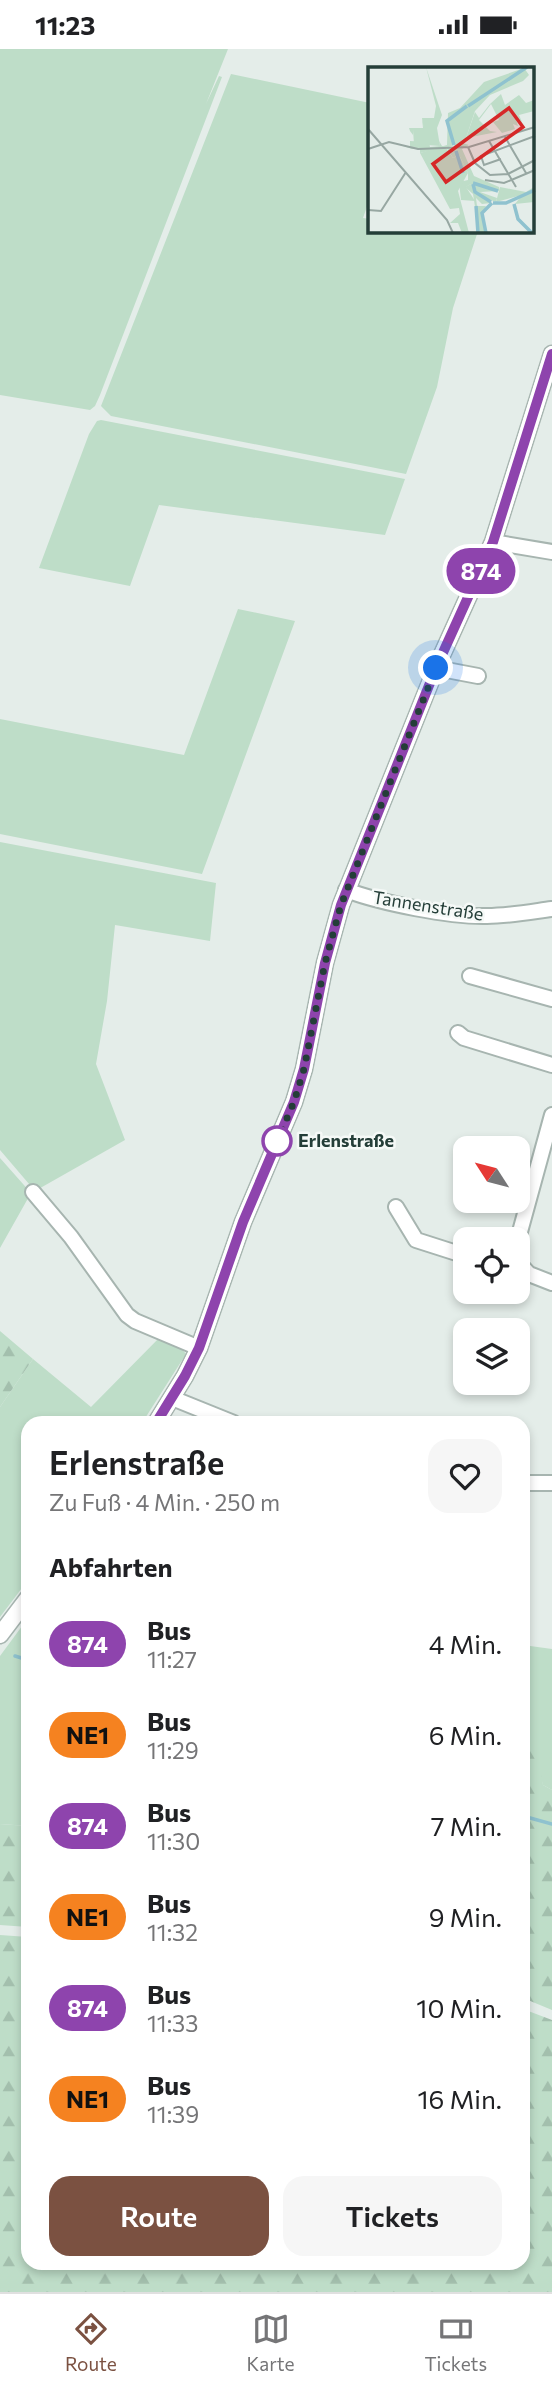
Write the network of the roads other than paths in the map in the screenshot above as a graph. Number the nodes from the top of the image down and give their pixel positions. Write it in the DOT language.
graph roads {
  1 [pos="552,354"];
  2 [pos="493,542"];
  3 [pos="552,552"];
  4 [pos="436,668"];
  5 [pos="478,675"];
  6 [pos="346,890"];
  7 [pos="552,909"];
  8 [pos="470,976"];
  9 [pos="552,999"];
  10 [pos="458,1033"];
  11 [pos="552,1065"];
  12 [pos="552,1115"];
  13 [pos="33,1192"];
  14 [pos="396,1207"];
  15 [pos="521,1227"];
  16 [pos="453,1252"];
  17 [pos="530,1275"];
  18 [pos="552,1283"];
  19 [pos="199,1348"];
  20 [pos="172,1398"];
  21 [pos="160,1416"];
  22 [pos="217,1416"];
  23 [pos="530,1483"];
  24 [pos="552,1483"];
  25 [pos="21,1607"];
  26 [pos="0,1635"];
  1 -- 2 [label="street"];
  2 -- 3 [label="street"];
  2 -- 4 [label="street"];
  4 -- 5 [label="street"];
  4 -- 6 [label="street"];
  6 -- 7 [label="street, Tannenstraße"];
  6 -- 19 [label="street"];
  8 -- 9 [label="street"];
  10 -- 11 [label="street"];
  12 -- 15 [label="street"];
  13 -- 19 [label="street"];
  14 -- 16 [label="street"];
  17 -- 18 [label="street"];
  19 -- 20 [label="street"];
  20 -- 21 [label="street"];
  20 -- 22 [label="street"];
  23 -- 24 [label="street"];
  25 -- 26 [label="street"];
}
